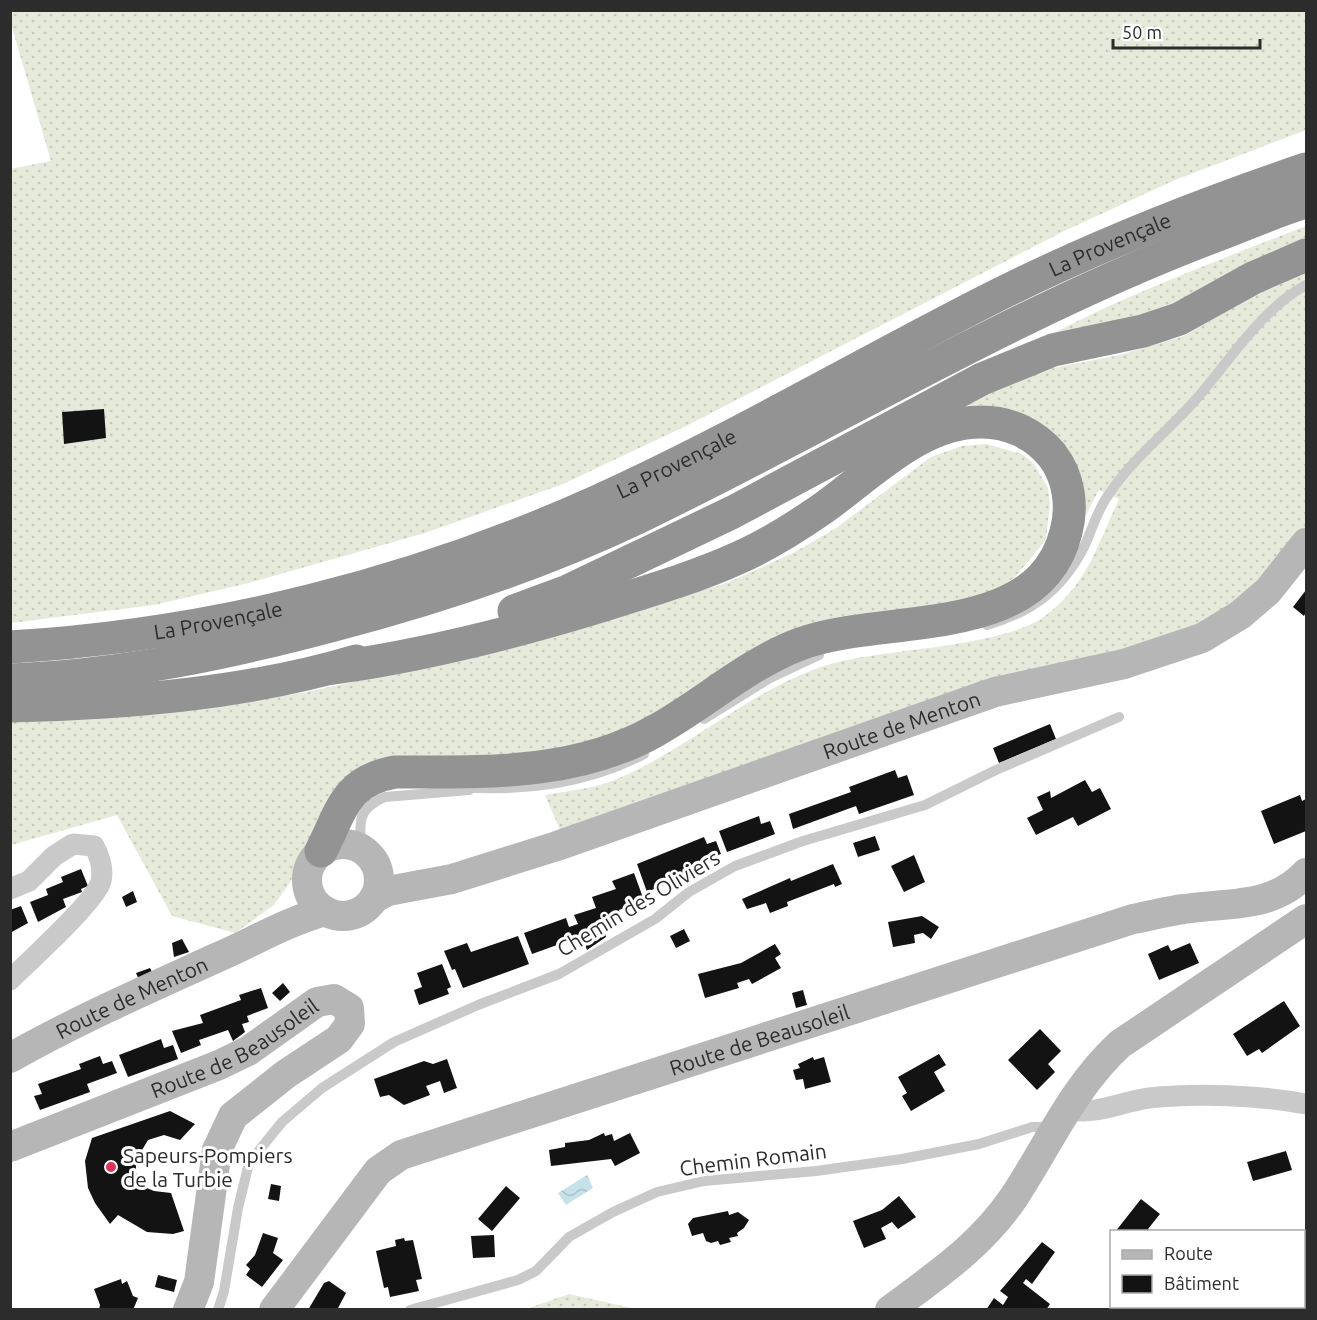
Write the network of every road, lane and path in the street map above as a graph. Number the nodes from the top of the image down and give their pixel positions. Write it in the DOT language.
graph roads {
  1 [pos="1306,169"];
  2 [pos="1306,202"];
  3 [pos="1306,255"];
  4 [pos="1306,285"];
  5 [pos="1306,543"];
  6 [pos="972,629"];
  7 [pos="10,646"];
  8 [pos="833,650"];
  9 [pos="334,668"];
  10 [pos="10,680"];
  11 [pos="10,706"];
  12 [pos="1119,717"];
  13 [pos="697,723"];
  14 [pos="658,747"];
  15 [pos="364,781"];
  16 [pos="481,789"];
  17 [pos="321,850"];
  18 [pos="368,855"];
  19 [pos="472,872"];
  20 [pos="1306,873"];
  21 [pos="306,880"];
  22 [pos="10,889"];
  23 [pos="374,898"];
  24 [pos="325,911"];
  25 [pos="1306,919"];
  26 [pos="256,937"];
  27 [pos="10,980"];
  28 [pos="10,1058"];
  29 [pos="1306,1104"];
  30 [pos="1061,1118"];
  31 [pos="10,1147"];
  32 [pos="188,1310"];
  33 [pos="218,1310"];
  34 [pos="274,1310"];
  35 [pos="410,1310"];
  36 [pos="890,1310"];
  1 -- 7 [label="highway, La Provençale"];
  2 -- 10 [label="highway, La Provençale"];
  3 -- 9 [label="highway"];
  4 -- 6 [label="lane"];
  5 -- 19 [label="street, Route de Menton"];
  8 -- 13 [label="lane"];
  9 -- 11 [label="highway"];
  9 -- 15 [label="highway"];
  12 -- 33 [label="lane, Chemin des Oliviers"];
  14 -- 16 [label="lane"];
  15 -- 16 [label="lane"];
  15 -- 17 [label="highway"];
  16 -- 18 [label="lane"];
  17 -- 18 [label="street"];
  17 -- 21 [label="street"];
  18 -- 19 [label="street, Route de Menton"];
  18 -- 23 [label="street"];
  19 -- 23 [label="street, Route de Menton"];
  20 -- 34 [label="street, Route de Beausoleil"];
  21 -- 24 [label="street"];
  21 -- 26 [label="street, Route de Menton"];
  22 -- 27 [label="street"];
  23 -- 24 [label="street"];
  24 -- 26 [label="street, Route de Menton"];
  25 -- 30 [label="street"];
  26 -- 28 [label="street, Route de Menton"];
  29 -- 30 [label="street"];
  30 -- 35 [label="lane, Chemin Romain"];
  30 -- 36 [label="street"];
  31 -- 32 [label="street, Route de Beausoleil"];
}
